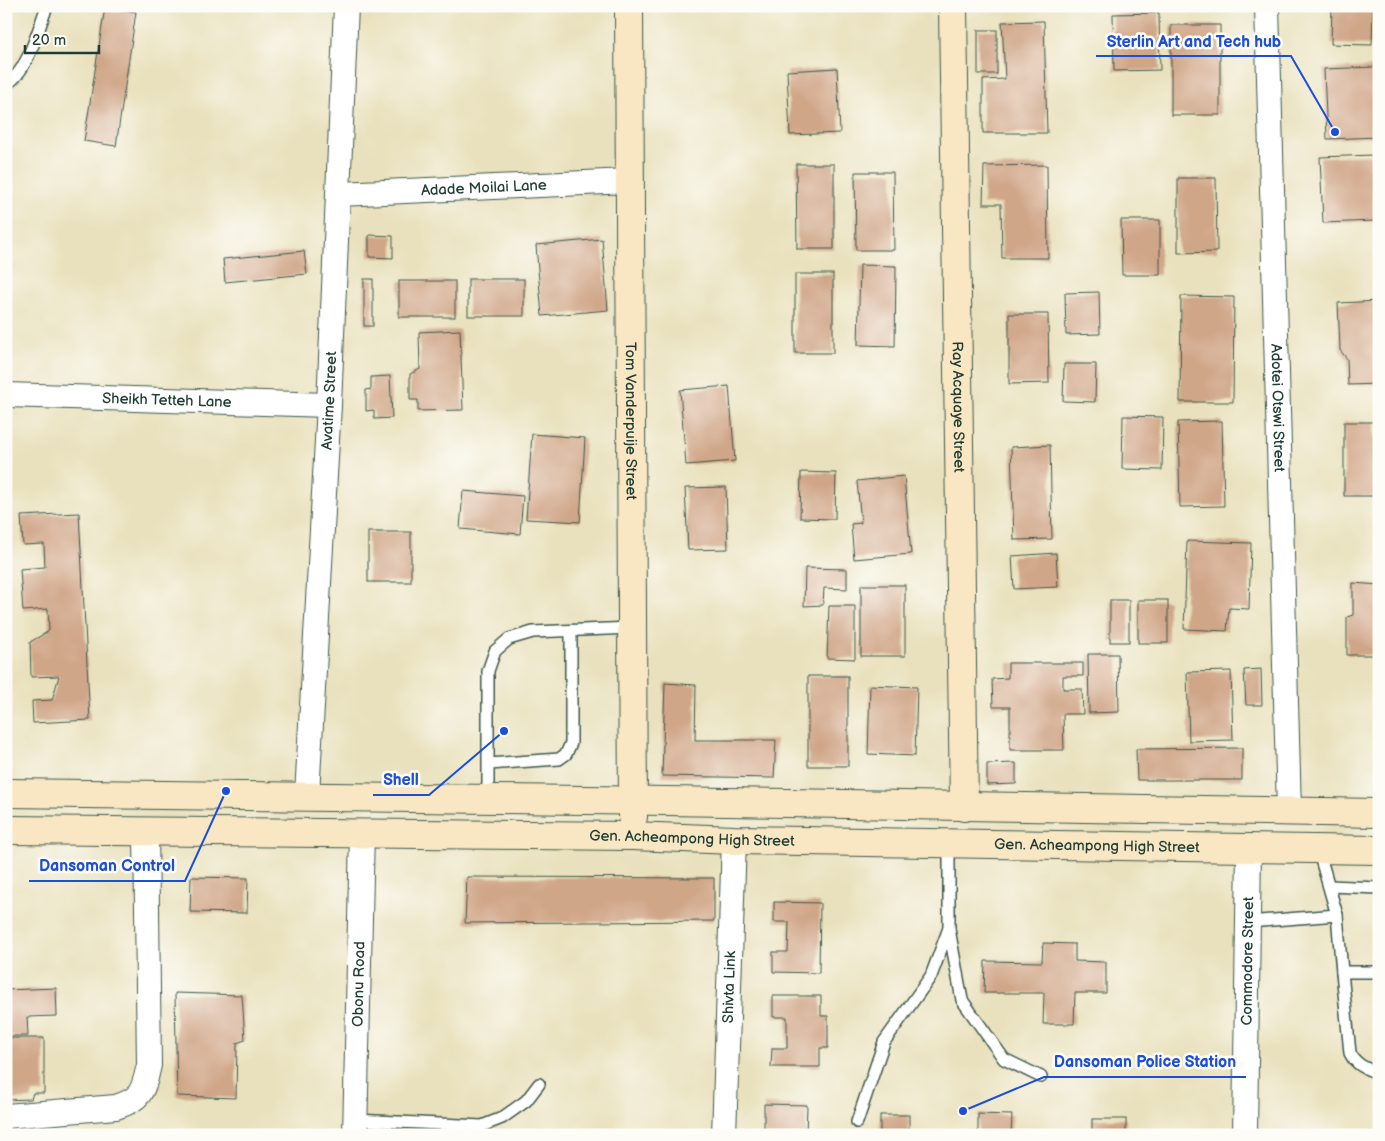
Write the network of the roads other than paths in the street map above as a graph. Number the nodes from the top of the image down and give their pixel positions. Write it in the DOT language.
graph roads {
  1 [pos="47,6"];
  2 [pos="346,6"];
  3 [pos="629,6"];
  4 [pos="953,6"];
  5 [pos="1267,6"];
  6 [pos="6,84"];
  7 [pos="628,182"];
  8 [pos="339,194"];
  9 [pos="6,395"];
  10 [pos="329,405"];
  11 [pos="632,628"];
  12 [pos="571,631"];
  13 [pos="490,764"];
  14 [pos="6,793"];
  15 [pos="307,795"];
  16 [pos="488,797"];
  17 [pos="634,800"];
  18 [pos="964,807"];
  19 [pos="1289,811"];
  20 [pos="1379,813"];
  21 [pos="6,830"];
  22 [pos="146,831"];
  23 [pos="362,833"];
  24 [pos="632,836"];
  25 [pos="734,840"];
  26 [pos="949,843"];
  27 [pos="1249,847"];
  28 [pos="1318,848"];
  29 [pos="1379,850"];
  30 [pos="1329,886"];
  31 [pos="1379,888"];
  32 [pos="1337,916"];
  33 [pos="1248,922"];
  34 [pos="949,928"];
  35 [pos="1342,972"];
  36 [pos="1379,972"];
  37 [pos="1379,1073"];
  38 [pos="1041,1077"];
  39 [pos="539,1084"];
  40 [pos="6,1116"];
  41 [pos="857,1122"];
  42 [pos="355,1128"];
  43 [pos="724,1135"];
  44 [pos="1245,1135"];
  1 -- 6 [label="lane"];
  2 -- 8 [label="street, Avatime Street"];
  3 -- 7 [label="main road, Tom Vanderpuije Street"];
  4 -- 18 [label="main road, Ray Acquaye Street"];
  5 -- 19 [label="street, Adotei Otswi Street"];
  7 -- 8 [label="street, Adade Moilai Lane"];
  7 -- 11 [label="main road, Tom Vanderpuije Street"];
  8 -- 10 [label="street, Avatime Street"];
  9 -- 10 [label="street, Sheikh Tetteh Lane"];
  10 -- 15 [label="street, Avatime Street"];
  11 -- 12 [label="lane"];
  11 -- 17 [label="main road, Tom Vanderpuije Street"];
  12 -- 13 [label="lane"];
  12 -- 13 [label="lane"];
  13 -- 16 [label="lane"];
  14 -- 15 [label="main road"];
  15 -- 16 [label="main road"];
  16 -- 17 [label="main road"];
  17 -- 18 [label="main road"];
  17 -- 24 [label="main road, Tom Vanderpuije Street"];
  18 -- 19 [label="main road"];
  19 -- 20 [label="main road"];
  21 -- 22 [label="main road, Gen. Acheampong High Street"];
  22 -- 23 [label="main road, Gen. Acheampong High Street"];
  22 -- 40 [label="street"];
  23 -- 24 [label="main road, Gen. Acheampong High Street"];
  23 -- 42 [label="street, Obonu Road"];
  24 -- 25 [label="main road, Gen. Acheampong High Street"];
  25 -- 26 [label="main road, Gen. Acheampong High Street"];
  25 -- 43 [label="street, Shivta Link"];
  26 -- 27 [label="main road, Gen. Acheampong High Street"];
  26 -- 34 [label="lane"];
  27 -- 28 [label="main road, Gen. Acheampong High Street"];
  27 -- 33 [label="street, Commodore Street"];
  28 -- 29 [label="main road, Gen. Acheampong High Street"];
  28 -- 30 [label="lane"];
  30 -- 31 [label="lane"];
  30 -- 32 [label="lane"];
  32 -- 33 [label="lane"];
  32 -- 35 [label="lane"];
  33 -- 44 [label="street, Commodore Street"];
  34 -- 38 [label="lane"];
  34 -- 41 [label="lane"];
  35 -- 36 [label="lane"];
  35 -- 37 [label="lane"];
  39 -- 42 [label="lane"];
}
